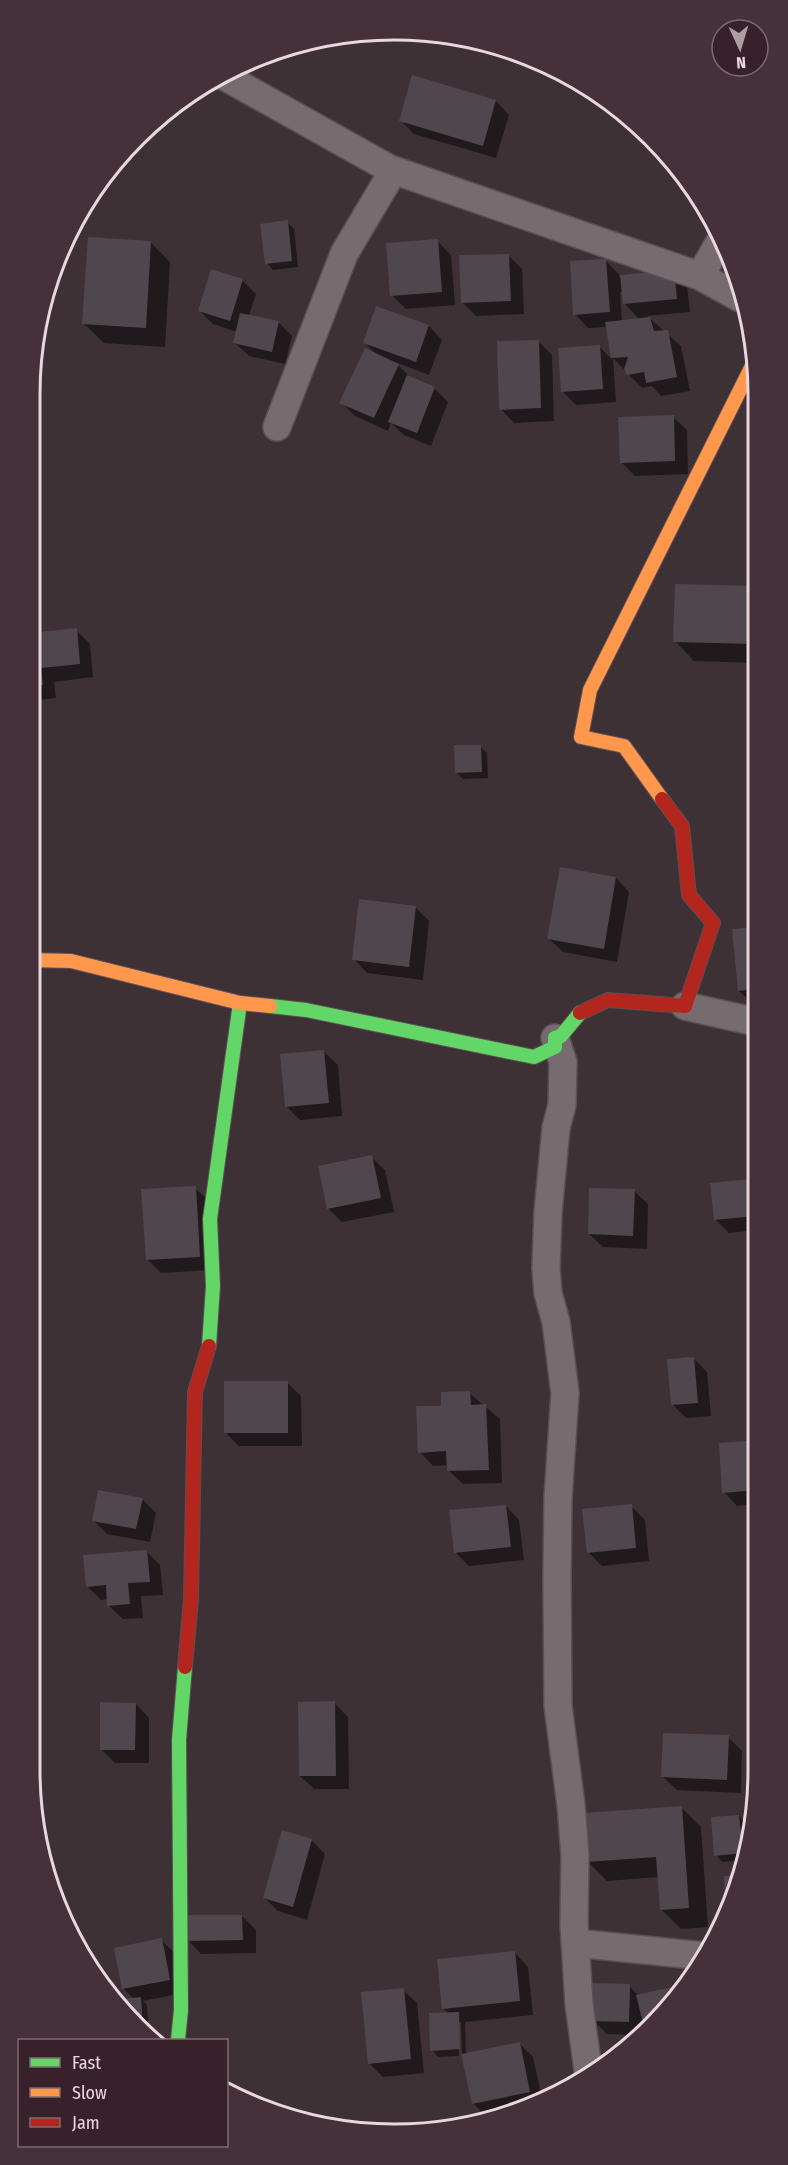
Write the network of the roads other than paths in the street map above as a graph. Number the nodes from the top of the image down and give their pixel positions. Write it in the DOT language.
graph roads {
  1 [pos="232,80"];
  2 [pos="390,169"];
  3 [pos="716,248"];
  4 [pos="700,276"];
  5 [pos="733,294"];
  6 [pos="747,376"];
  7 [pos="277,427"];
  8 [pos="40,960"];
  9 [pos="240,1003"];
  10 [pos="685,1006"];
  11 [pos="748,1020"];
  12 [pos="555,1038"];
  13 [pos="575,1943"];
  14 [pos="695,1955"];
  15 [pos="178,2039"];
  16 [pos="588,2067"];
  1 -- 2 [label="street"];
  2 -- 4 [label="street"];
  2 -- 7 [label="street"];
  3 -- 4 [label="street"];
  4 -- 5 [label="street"];
  6 -- 10 [label="street"];
  8 -- 9 [label="street"];
  9 -- 12 [label="street"];
  9 -- 15 [label="street"];
  10 -- 11 [label="street"];
  10 -- 12 [label="street"];
  12 -- 13 [label="street"];
  13 -- 14 [label="street"];
  13 -- 16 [label="street"];
}
